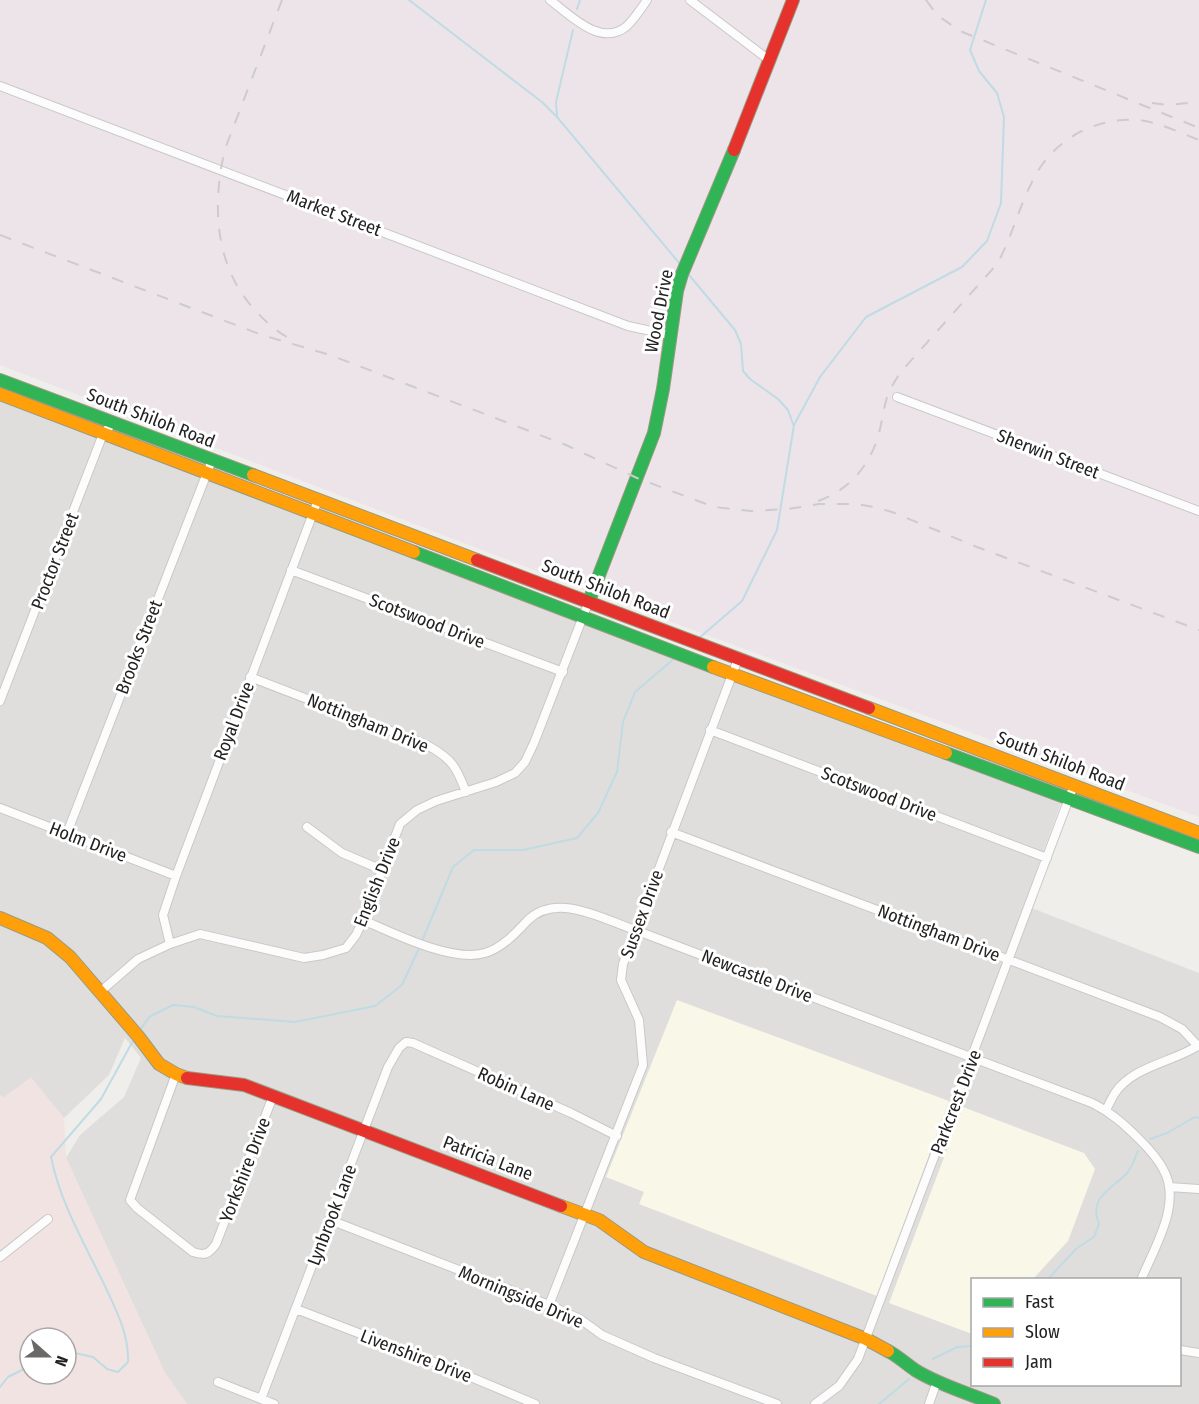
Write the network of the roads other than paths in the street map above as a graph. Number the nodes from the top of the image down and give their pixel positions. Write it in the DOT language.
graph roads {
  1 [pos="550,0"];
  2 [pos="647,0"];
  3 [pos="690,0"];
  4 [pos="792,0"];
  5 [pos="769,60"];
  6 [pos="0,86"];
  7 [pos="670,335"];
  8 [pos="5,382"];
  9 [pos="0,394"];
  10 [pos="897,397"];
  11 [pos="113,423"];
  12 [pos="103,434"];
  13 [pos="212,460"];
  14 [pos="207,474"];
  15 [pos="318,500"];
  16 [pos="1199,510"];
  17 [pos="313,514"];
  18 [pos="291,570"];
  19 [pos="589,601"];
  20 [pos="583,617"];
  21 [pos="738,659"];
  22 [pos="563,672"];
  23 [pos="732,674"];
  24 [pos="250,677"];
  25 [pos="0,701"];
  26 [pos="710,730"];
  27 [pos="1074,785"];
  28 [pos="466,792"];
  29 [pos="1069,799"];
  30 [pos="0,808"];
  31 [pos="307,827"];
  32 [pos="672,832"];
  33 [pos="1199,833"];
  34 [pos="67,834"];
  35 [pos="1199,847"];
  36 [pos="1047,858"];
  37 [pos="382,870"];
  38 [pos="176,876"];
  39 [pos="0,918"];
  40 [pos="363,920"];
  41 [pos="635,930"];
  42 [pos="170,944"];
  43 [pos="1010,960"];
  44 [pos="99,992"];
  45 [pos="413,1043"];
  46 [pos="1198,1046"];
  47 [pos="972,1057"];
  48 [pos="176,1074"];
  49 [pos="273,1096"];
  50 [pos="1106,1110"];
  51 [pos="364,1131"];
  52 [pos="617,1136"];
  53 [pos="1169,1187"];
  54 [pos="1199,1190"];
  55 [pos="586,1215"];
  56 [pos="48,1219"];
  57 [pos="330,1220"];
  58 [pos="0,1257"];
  59 [pos="1142,1278"];
  60 [pos="549,1305"];
  61 [pos="296,1309"];
  62 [pos="866,1339"];
  63 [pos="1181,1350"];
  64 [pos="1199,1353"];
  65 [pos="937,1381"];
  66 [pos="218,1382"];
  67 [pos="261,1399"];
  68 [pos="274,1404"];
  69 [pos="535,1404"];
  70 [pos="777,1404"];
  71 [pos="815,1404"];
  72 [pos="929,1404"];
  73 [pos="994,1404"];
  1 -- 2 [label="street"];
  3 -- 5 [label="street"];
  4 -- 5 [label="main road, Wood Drive"];
  5 -- 7 [label="main road, Wood Drive"];
  6 -- 7 [label="street, Market Street"];
  7 -- 19 [label="main road, Wood Drive"];
  8 -- 9 [label="street"];
  8 -- 11 [label="main road, South Shiloh Road"];
  9 -- 12 [label="main road, South Shiloh Road"];
  10 -- 16 [label="street, Sherwin Street"];
  11 -- 12 [label="street, Proctor Street"];
  11 -- 13 [label="main road, South Shiloh Road"];
  12 -- 14 [label="main road, South Shiloh Road"];
  12 -- 25 [label="street, Proctor Street"];
  13 -- 14 [label="street, Brooks Street"];
  13 -- 15 [label="main road, South Shiloh Road"];
  14 -- 17 [label="main road, South Shiloh Road"];
  14 -- 34 [label="street, Brooks Street"];
  15 -- 17 [label="street, Royal Drive"];
  15 -- 19 [label="main road, South Shiloh Road"];
  17 -- 18 [label="street, Royal Drive"];
  17 -- 20 [label="main road, South Shiloh Road"];
  18 -- 22 [label="street, Scotswood Drive"];
  18 -- 24 [label="street, Royal Drive"];
  19 -- 20 [label="street, English Drive"];
  19 -- 21 [label="main road, South Shiloh Road"];
  20 -- 22 [label="street, English Drive"];
  20 -- 23 [label="main road, South Shiloh Road"];
  21 -- 23 [label="street, Sussex Drive"];
  21 -- 27 [label="main road, South Shiloh Road"];
  22 -- 28 [label="street, English Drive"];
  23 -- 26 [label="street, Sussex Drive"];
  23 -- 29 [label="main road, South Shiloh Road"];
  24 -- 28 [label="street, Nottingham Drive"];
  24 -- 38 [label="street, Royal Drive"];
  26 -- 32 [label="street, Sussex Drive"];
  26 -- 36 [label="street, Scotswood Drive"];
  27 -- 29 [label="street, Parkcrest Drive"];
  27 -- 33 [label="main road, South Shiloh Road"];
  28 -- 37 [label="street, English Drive"];
  29 -- 35 [label="main road, South Shiloh Road"];
  29 -- 36 [label="street, Parkcrest Drive"];
  30 -- 34 [label="street, Holm Drive"];
  31 -- 37 [label="street"];
  32 -- 41 [label="street, Sussex Drive"];
  32 -- 43 [label="street, Nottingham Drive"];
  34 -- 38 [label="street, Holm Drive"];
  36 -- 43 [label="street, Parkcrest Drive"];
  37 -- 40 [label="street, English Drive"];
  38 -- 42 [label="street, Royal Drive"];
  39 -- 44 [label="main road, Patricia Lane"];
  40 -- 41 [label="street, Newcastle Drive"];
  40 -- 42 [label="street, English Drive"];
  41 -- 47 [label="street, Newcastle Drive"];
  41 -- 52 [label="street, Sussex Drive"];
  42 -- 44 [label="street, English Drive"];
  43 -- 46 [label="street, Nottingham Drive"];
  43 -- 47 [label="street, Parkcrest Drive"];
  44 -- 48 [label="main road, Patricia Lane"];
  45 -- 51 [label="street, Lynbrook Lane"];
  45 -- 52 [label="street, Robin Lane"];
  46 -- 50 [label="street"];
  47 -- 50 [label="street, Newcastle Drive"];
  47 -- 62 [label="street, Parkcrest Drive"];
  48 -- 49 [label="main road, Patricia Lane"];
  48 -- 49 [label="street, Yorkshire Drive"];
  49 -- 51 [label="main road, Patricia Lane"];
  50 -- 53 [label="street, Newcastle Drive"];
  51 -- 55 [label="main road, Patricia Lane"];
  51 -- 57 [label="street, Lynbrook Lane"];
  52 -- 55 [label="street, Sussex Drive"];
  53 -- 54 [label="street"];
  53 -- 59 [label="street"];
  55 -- 60 [label="street, Sussex Drive"];
  55 -- 62 [label="main road, Patricia Lane"];
  56 -- 58 [label="street"];
  57 -- 60 [label="street, Morningside Drive"];
  57 -- 61 [label="street, Lynbrook Lane"];
  60 -- 70 [label="street, Morningside Drive"];
  61 -- 67 [label="street, Lynbrook Lane"];
  61 -- 69 [label="street, Livenshire Drive"];
  62 -- 65 [label="main road, Patricia Lane"];
  62 -- 71 [label="street, Parkcrest Drive"];
  63 -- 64 [label="street"];
  65 -- 72 [label="street"];
  65 -- 73 [label="main road, Patricia Lane"];
  66 -- 67 [label="street"];
  67 -- 68 [label="street"];
}
